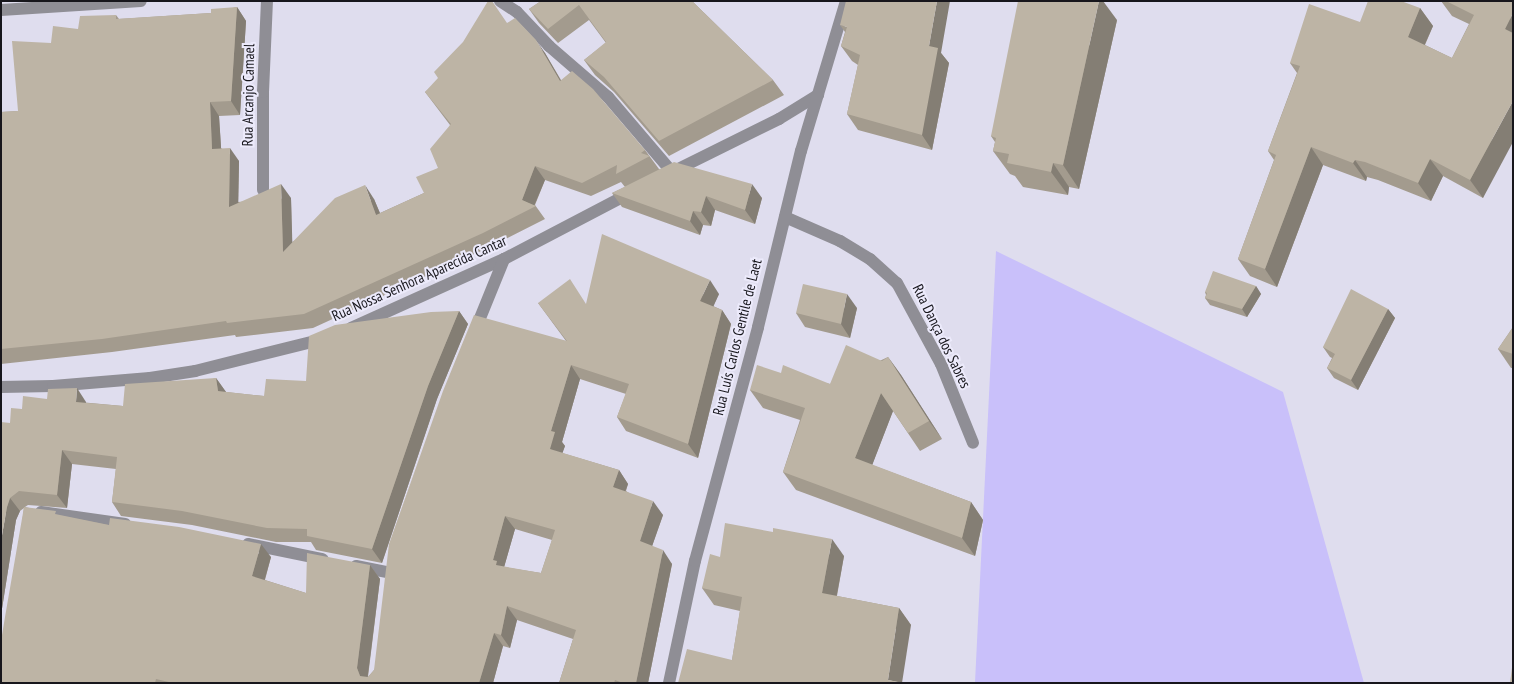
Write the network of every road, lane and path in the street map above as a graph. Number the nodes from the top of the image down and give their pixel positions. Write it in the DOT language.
graph roads {
  1 [pos="141,1"];
  2 [pos="267,1"];
  3 [pos="500,1"];
  4 [pos="846,1"];
  5 [pos="1,10"];
  6 [pos="818,95"];
  7 [pos="672,172"];
  8 [pos="263,190"];
  9 [pos="784,217"];
  10 [pos="504,259"];
  11 [pos="470,341"];
  12 [pos="1,387"];
  13 [pos="973,443"];
  14 [pos="27,515"];
  15 [pos="136,526"];
  16 [pos="237,542"];
  17 [pos="391,556"];
  18 [pos="388,572"];
  19 [pos="386,586"];
  20 [pos="669,683"];
  1 -- 5 [label="street"];
  2 -- 8 [label="street, Rua Arcanjo Camael"];
  3 -- 7 [label="street"];
  4 -- 6 [label="street, Rua Luís Carlos Gentile de Laet"];
  6 -- 7 [label="street, Rua Nossa Senhora Aparecida Cantar"];
  6 -- 9 [label="street, Rua Luís Carlos Gentile de Laet"];
  7 -- 10 [label="street, Rua Nossa Senhora Aparecida Cantar"];
  9 -- 13 [label="street, Rua Dança dos Sabres"];
  9 -- 20 [label="street, Rua Luís Carlos Gentile de Laet"];
  10 -- 11 [label="street"];
  10 -- 12 [label="street, Rua Nossa Senhora Aparecida Cantar"];
  14 -- 15 [label="street"];
  16 -- 18 [label="street"];
  17 -- 18 [label="street"];
  18 -- 19 [label="street"];
}
